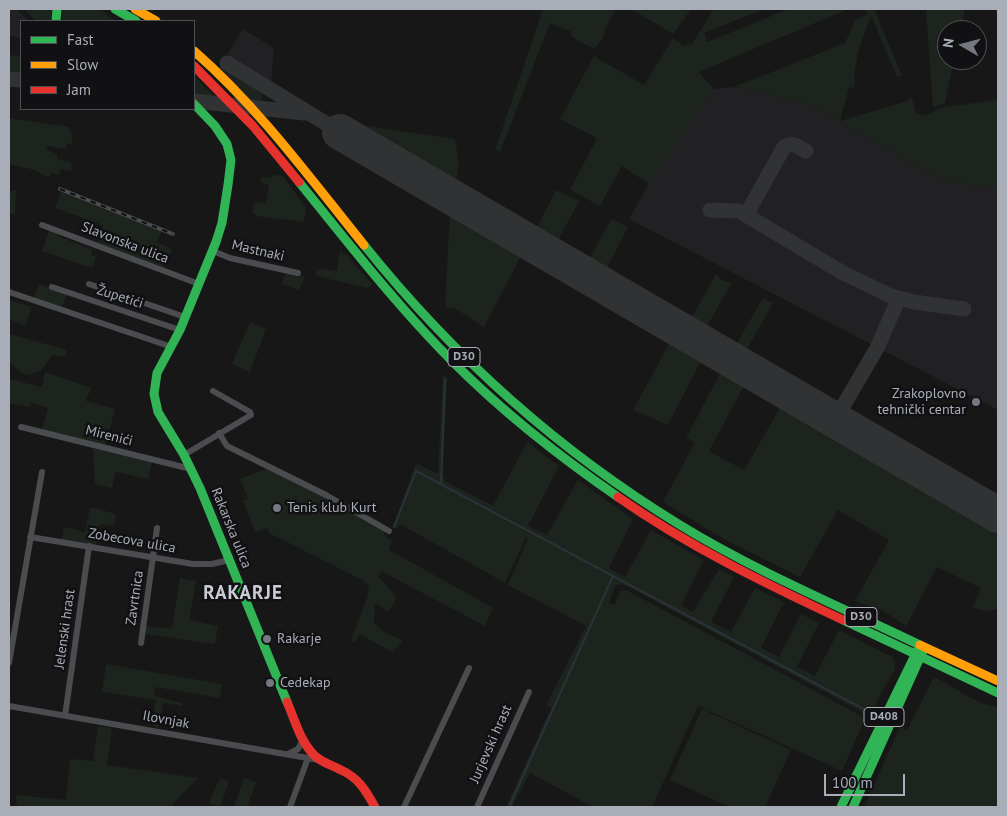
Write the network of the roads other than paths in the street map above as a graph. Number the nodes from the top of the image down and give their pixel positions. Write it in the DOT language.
graph roads {
  1 [pos="115,9"];
  2 [pos="137,10"];
  3 [pos="134,20"];
  4 [pos="154,20"];
  5 [pos="195,52"];
  6 [pos="195,67"];
  7 [pos="195,105"];
  8 [pos="42,225"];
  9 [pos="212,251"];
  10 [pos="298,273"];
  11 [pos="90,284"];
  12 [pos="199,284"];
  13 [pos="52,287"];
  14 [pos="9,292"];
  15 [pos="185,317"];
  16 [pos="180,330"];
  17 [pos="172,347"];
  18 [pos="213,391"];
  19 [pos="21,427"];
  20 [pos="219,434"];
  21 [pos="184,455"];
  22 [pos="191,469"];
  23 [pos="42,472"];
  24 [pos="157,528"];
  25 [pos="389,531"];
  26 [pos="30,537"];
  27 [pos="89,546"];
  28 [pos="153,557"];
  29 [pos="229,560"];
  30 [pos="881,638"];
  31 [pos="141,643"];
  32 [pos="923,645"];
  33 [pos="918,655"];
  34 [pos="9,663"];
  35 [pos="469,668"];
  36 [pos="945,668"];
  37 [pos="902,679"];
  38 [pos="998,682"];
  39 [pos="529,692"];
  40 [pos="998,693"];
  41 [pos="903,697"];
  42 [pos="9,706"];
  43 [pos="65,716"];
  44 [pos="303,740"];
  45 [pos="288,754"];
  46 [pos="308,758"];
  47 [pos="319,760"];
  48 [pos="290,807"];
  49 [pos="375,807"];
  50 [pos="404,807"];
  51 [pos="477,807"];
  52 [pos="841,807"];
  53 [pos="853,807"];
  1 -- 3 [label="main road"];
  2 -- 4 [label="main road"];
  5 -- 32 [label="main road, D30"];
  6 -- 30 [label="main road, D30"];
  7 -- 9 [label="main road, Rakarska ulica"];
  8 -- 12 [label="street, Slavonska ulica"];
  9 -- 10 [label="street, Mastnaki"];
  9 -- 12 [label="main road, Rakarska ulica"];
  11 -- 15 [label="street"];
  12 -- 15 [label="main road, Rakarska ulica"];
  13 -- 16 [label="street, Župetići"];
  14 -- 17 [label="street"];
  15 -- 16 [label="main road, Rakarska ulica"];
  16 -- 17 [label="main road, Rakarska ulica"];
  17 -- 21 [label="main road, Rakarska ulica"];
  18 -- 20 [label="street"];
  19 -- 22 [label="street, Mirenići"];
  20 -- 21 [label="street"];
  20 -- 25 [label="street"];
  21 -- 22 [label="main road, Rakarska ulica"];
  22 -- 29 [label="main road, Rakarska ulica"];
  23 -- 26 [label="street"];
  24 -- 28 [label="street, Zavrtnica"];
  26 -- 27 [label="street, Zobecova ulica"];
  26 -- 34 [label="street"];
  27 -- 28 [label="street, Zobecova ulica"];
  27 -- 43 [label="street, Jelenski hrast"];
  28 -- 29 [label="street, Zobecova ulica"];
  28 -- 31 [label="street, Zavrtnica"];
  29 -- 44 [label="main road, Rakarska ulica"];
  30 -- 33 [label="main road, D30"];
  30 -- 37 [label="main road"];
  32 -- 33 [label="main road, D408"];
  32 -- 38 [label="main road, D30"];
  33 -- 36 [label="main road, D30"];
  33 -- 37 [label="main road, D408"];
  33 -- 41 [label="main road, D408"];
  35 -- 50 [label="street"];
  36 -- 40 [label="main road, D30"];
  36 -- 41 [label="main road"];
  37 -- 52 [label="main road, D408"];
  39 -- 51 [label="street, Jurjevski hrast"];
  41 -- 53 [label="main road, D408"];
  42 -- 43 [label="street, Ilovnjak"];
  43 -- 45 [label="street, Ilovnjak"];
  44 -- 45 [label="street"];
  44 -- 47 [label="main road, Rakarska ulica"];
  45 -- 46 [label="street, Ilovnjak"];
  46 -- 47 [label="street, Ilovnjak"];
  46 -- 48 [label="street"];
  47 -- 49 [label="main road, Rakarska ulica"];
}
